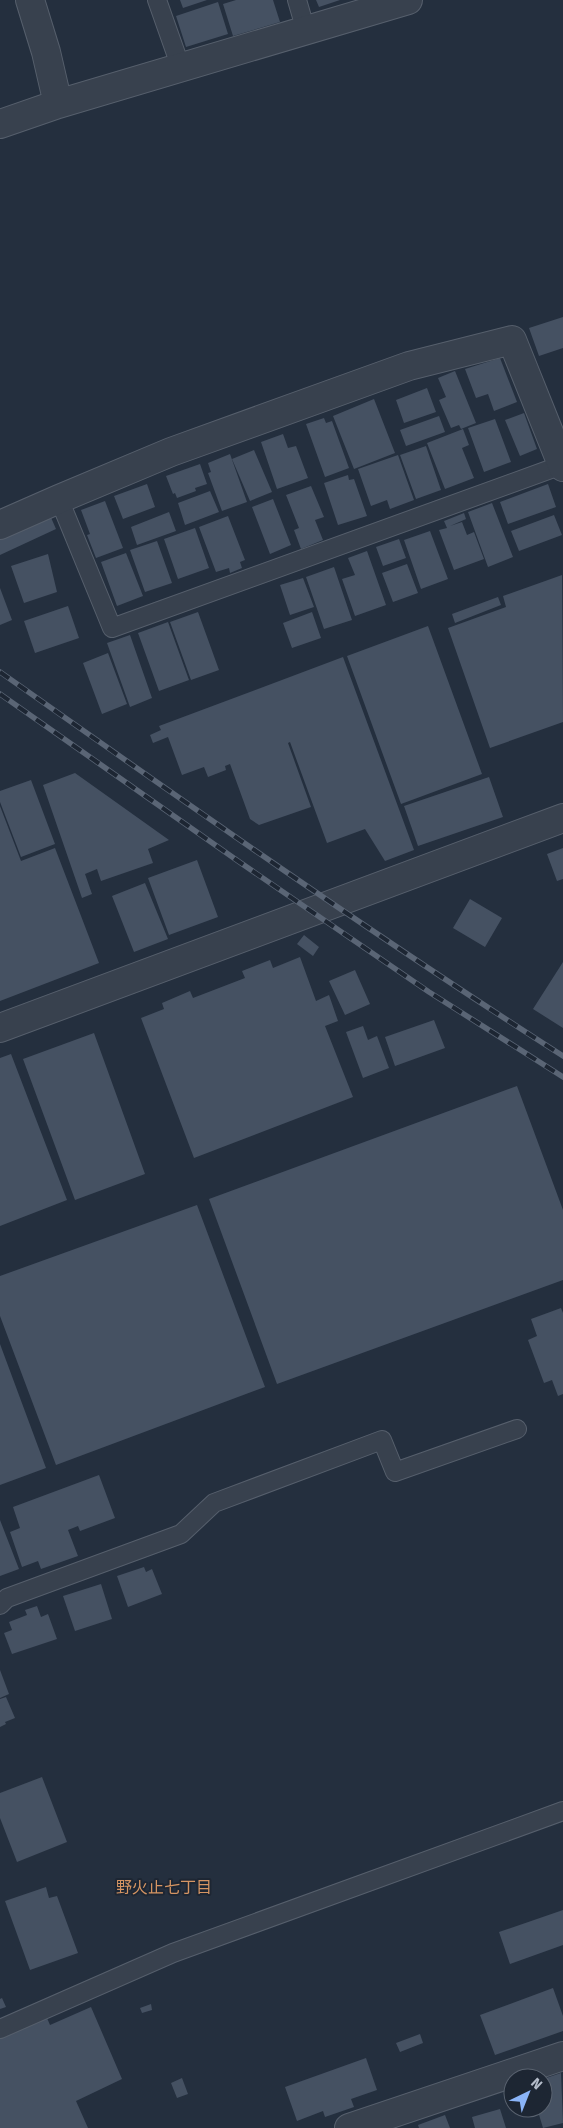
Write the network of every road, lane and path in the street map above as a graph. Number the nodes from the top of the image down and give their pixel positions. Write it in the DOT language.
graph roads {
  1 [pos="30,0"];
  2 [pos="157,0"];
  3 [pos="298,0"];
  4 [pos="402,1"];
  5 [pos="306,31"];
  6 [pos="181,68"];
  7 [pos="58,104"];
  8 [pos="0,124"];
  9 [pos="562,466"];
  10 [pos="59,498"];
  11 [pos="0,525"];
  12 [pos="563,818"];
  13 [pos="0,1028"];
  14 [pos="517,1429"];
  15 [pos="0,1605"];
  16 [pos="563,1811"];
  17 [pos="0,2029"];
  18 [pos="563,2056"];
  19 [pos="349,2128"];
  1 -- 7 [label="street"];
  2 -- 6 [label="lane"];
  3 -- 5 [label="lane"];
  4 -- 5 [label="street"];
  5 -- 6 [label="street"];
  6 -- 7 [label="street"];
  7 -- 8 [label="street"];
  9 -- 10 [label="street"];
  9 -- 10 [label="lane"];
  10 -- 11 [label="street"];
  12 -- 13 [label="street"];
  14 -- 15 [label="lane"];
  16 -- 17 [label="lane"];
  18 -- 19 [label="street"];
}
